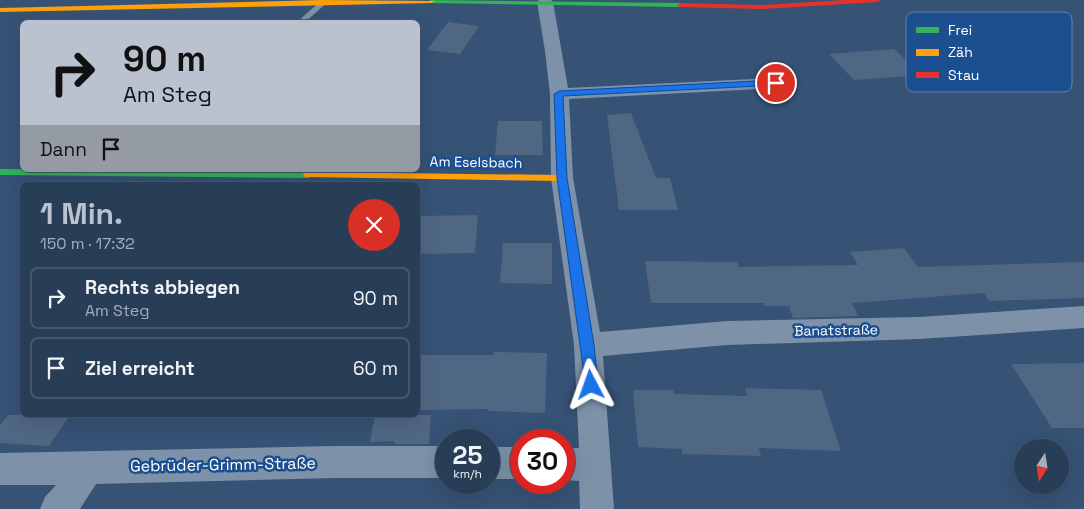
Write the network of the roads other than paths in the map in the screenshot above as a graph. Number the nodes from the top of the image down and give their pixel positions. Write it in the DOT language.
graph roads {
  1 [pos="878,0"];
  2 [pos="325,2"];
  3 [pos="545,2"];
  4 [pos="0,10"];
  5 [pos="303,20"];
  6 [pos="776,83"];
  7 [pos="559,94"];
  8 [pos="0,172"];
  9 [pos="562,178"];
  10 [pos="1084,316"];
  11 [pos="588,345"];
  12 [pos="435,462"];
  13 [pos="575,464"];
  14 [pos="596,465"];
  15 [pos="0,469"];
  16 [pos="86,469"];
  17 [pos="57,509"];
  18 [pos="598,509"];
  1 -- 3 [label="street"];
  2 -- 3 [label="street"];
  2 -- 4 [label="street"];
  2 -- 5 [label="lane"];
  3 -- 7 [label="street"];
  6 -- 7 [label="street"];
  7 -- 9 [label="street"];
  8 -- 9 [label="street, Am Eselsbach"];
  9 -- 11 [label="street"];
  10 -- 11 [label="street, Banatstraße"];
  11 -- 14 [label="street"];
  12 -- 16 [label="street, Gebrüder-Grimm-Straße"];
  13 -- 14 [label="street"];
  14 -- 18 [label="street"];
  15 -- 16 [label="street, Gebrüder-Grimm-Straße"];
  16 -- 17 [label="street"];
}
